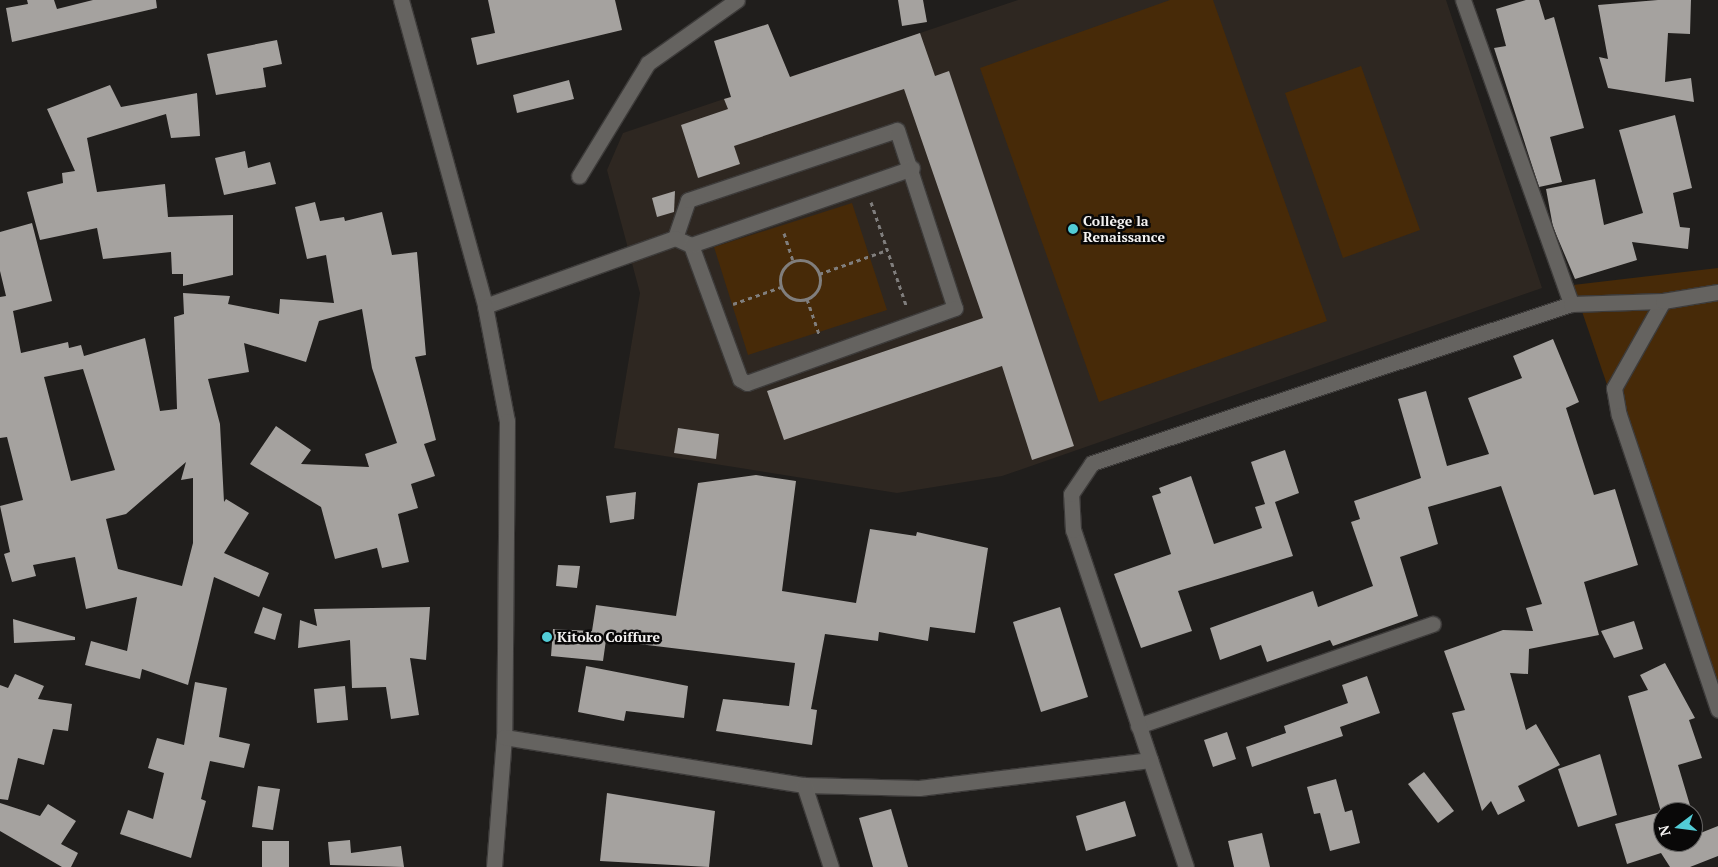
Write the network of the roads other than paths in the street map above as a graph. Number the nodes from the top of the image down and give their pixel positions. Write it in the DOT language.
graph roads {
  1 [pos="401,0"];
  2 [pos="737,0"];
  3 [pos="1462,0"];
  4 [pos="912,168"];
  5 [pos="579,176"];
  6 [pos="674,238"];
  7 [pos="691,244"];
  8 [pos="1718,292"];
  9 [pos="1663,301"];
  10 [pos="1571,304"];
  11 [pos="485,306"];
  12 [pos="1434,624"];
  13 [pos="1718,710"];
  14 [pos="1138,726"];
  15 [pos="504,737"];
  16 [pos="1150,760"];
  17 [pos="804,785"];
  18 [pos="494,867"];
  19 [pos="832,867"];
  20 [pos="1186,867"];
  1 -- 11 [label="street"];
  2 -- 5 [label="street"];
  3 -- 10 [label="street"];
  4 -- 6 [label="street"];
  4 -- 7 [label="street"];
  4 -- 7 [label="street"];
  6 -- 7 [label="street"];
  6 -- 11 [label="street"];
  8 -- 9 [label="street"];
  9 -- 10 [label="street"];
  9 -- 13 [label="street"];
  10 -- 14 [label="street"];
  11 -- 15 [label="street"];
  12 -- 14 [label="street"];
  14 -- 16 [label="street"];
  15 -- 17 [label="street"];
  15 -- 18 [label="street"];
  16 -- 17 [label="street"];
  16 -- 20 [label="street"];
  17 -- 19 [label="street"];
}
